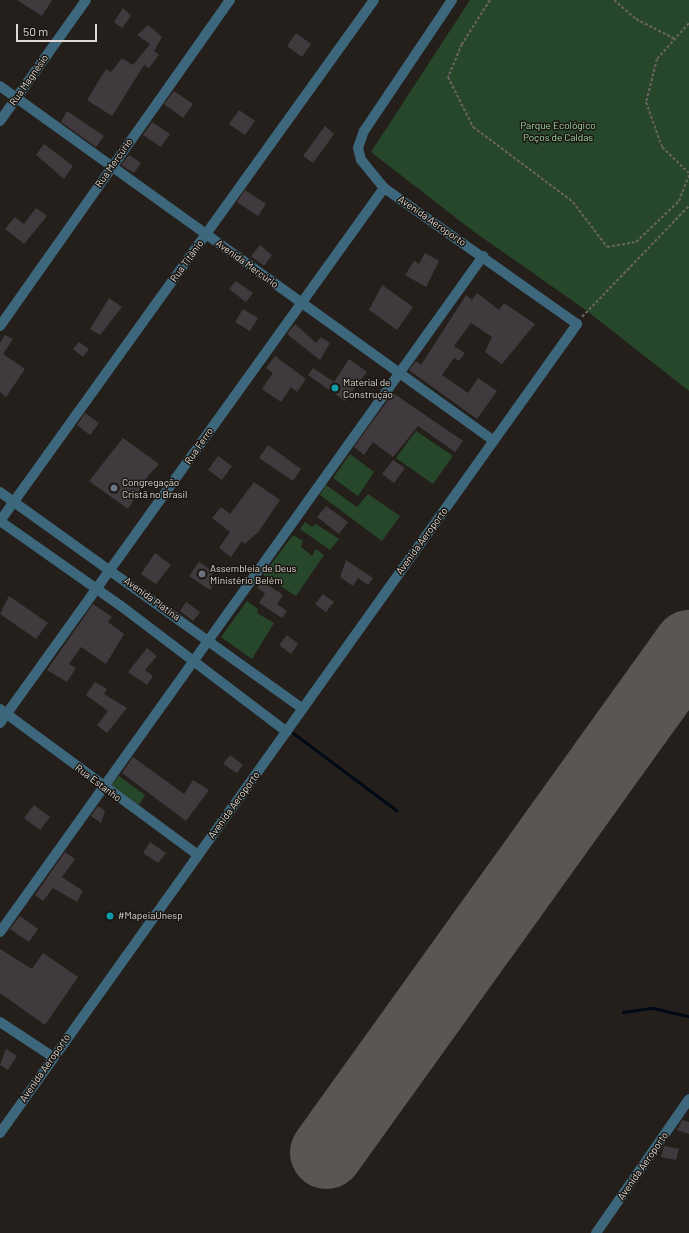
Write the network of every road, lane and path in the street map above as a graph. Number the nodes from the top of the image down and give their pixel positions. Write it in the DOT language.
graph roads {
  1 [pos="86,0"];
  2 [pos="230,0"];
  3 [pos="374,0"];
  4 [pos="452,0"];
  5 [pos="490,0"];
  6 [pos="614,0"];
  7 [pos="689,23"];
  8 [pos="674,39"];
  9 [pos="0,86"];
  10 [pos="16,97"];
  11 [pos="0,121"];
  12 [pos="110,168"];
  13 [pos="689,174"];
  14 [pos="384,188"];
  15 [pos="689,206"];
  16 [pos="207,234"];
  17 [pos="483,256"];
  18 [pos="301,303"];
  19 [pos="577,324"];
  20 [pos="0,326"];
  21 [pos="399,370"];
  22 [pos="494,441"];
  23 [pos="0,492"];
  24 [pos="15,503"];
  25 [pos="0,521"];
  26 [pos="112,570"];
  27 [pos="96,590"];
  28 [pos="209,640"];
  29 [pos="194,660"];
  30 [pos="302,708"];
  31 [pos="3,711"];
  32 [pos="0,723"];
  33 [pos="287,732"];
  34 [pos="103,787"];
  35 [pos="198,855"];
  36 [pos="0,932"];
  37 [pos="0,1022"];
  38 [pos="53,1057"];
  39 [pos="689,1099"];
  40 [pos="0,1133"];
  41 [pos="596,1233"];
  1 -- 10 [label="street, Rua Magnésio"];
  2 -- 12 [label="street, Rua Mercúrio"];
  3 -- 16 [label="street, Rua Titânio"];
  4 -- 14 [label="street, Avenida Aeroporto"];
  5 -- 13 [label="path"];
  6 -- 8 [label="path"];
  7 -- 8 [label="path"];
  8 -- 13 [label="path"];
  9 -- 10 [label="street, Avenida Mercúrio"];
  10 -- 11 [label="street, Rua Magnésio"];
  10 -- 12 [label="street, Avenida Mercúrio"];
  12 -- 16 [label="street, Avenida Mercúrio"];
  12 -- 20 [label="street, Rua Mercúrio"];
  14 -- 17 [label="street, Avenida Aeroporto"];
  14 -- 18 [label="street, Rua Ferro"];
  15 -- 19 [label="path"];
  16 -- 18 [label="street, Avenida Mercúrio"];
  16 -- 24 [label="street, Rua Titânio"];
  17 -- 19 [label="street, Avenida Aeroporto"];
  17 -- 21 [label="street"];
  18 -- 21 [label="street, Avenida Mercúrio"];
  18 -- 26 [label="street, Rua Ferro"];
  19 -- 22 [label="street, Avenida Aeroporto"];
  21 -- 22 [label="street, Avenida Mercúrio"];
  21 -- 28 [label="street"];
  22 -- 30 [label="street, Avenida Aeroporto"];
  23 -- 24 [label="street, Avenida Platina"];
  24 -- 25 [label="street, Rua Titânio"];
  24 -- 26 [label="street, Avenida Platina"];
  25 -- 27 [label="street"];
  26 -- 27 [label="street, Rua Ferro"];
  26 -- 28 [label="street, Avenida Platina"];
  27 -- 29 [label="street"];
  27 -- 31 [label="street, Rua Ferro"];
  28 -- 29 [label="street"];
  28 -- 30 [label="street, Avenida Platina"];
  29 -- 33 [label="street"];
  29 -- 34 [label="street"];
  30 -- 33 [label="street, Avenida Aeroporto"];
  31 -- 32 [label="street, Rua Ferro"];
  31 -- 34 [label="street, Rua Estanho"];
  33 -- 35 [label="street, Avenida Aeroporto"];
  34 -- 35 [label="street, Rua Estanho"];
  34 -- 36 [label="street"];
  35 -- 38 [label="street, Avenida Aeroporto"];
  37 -- 38 [label="street"];
  38 -- 40 [label="street, Avenida Aeroporto"];
  39 -- 41 [label="street, Avenida Aeroporto"];
}
